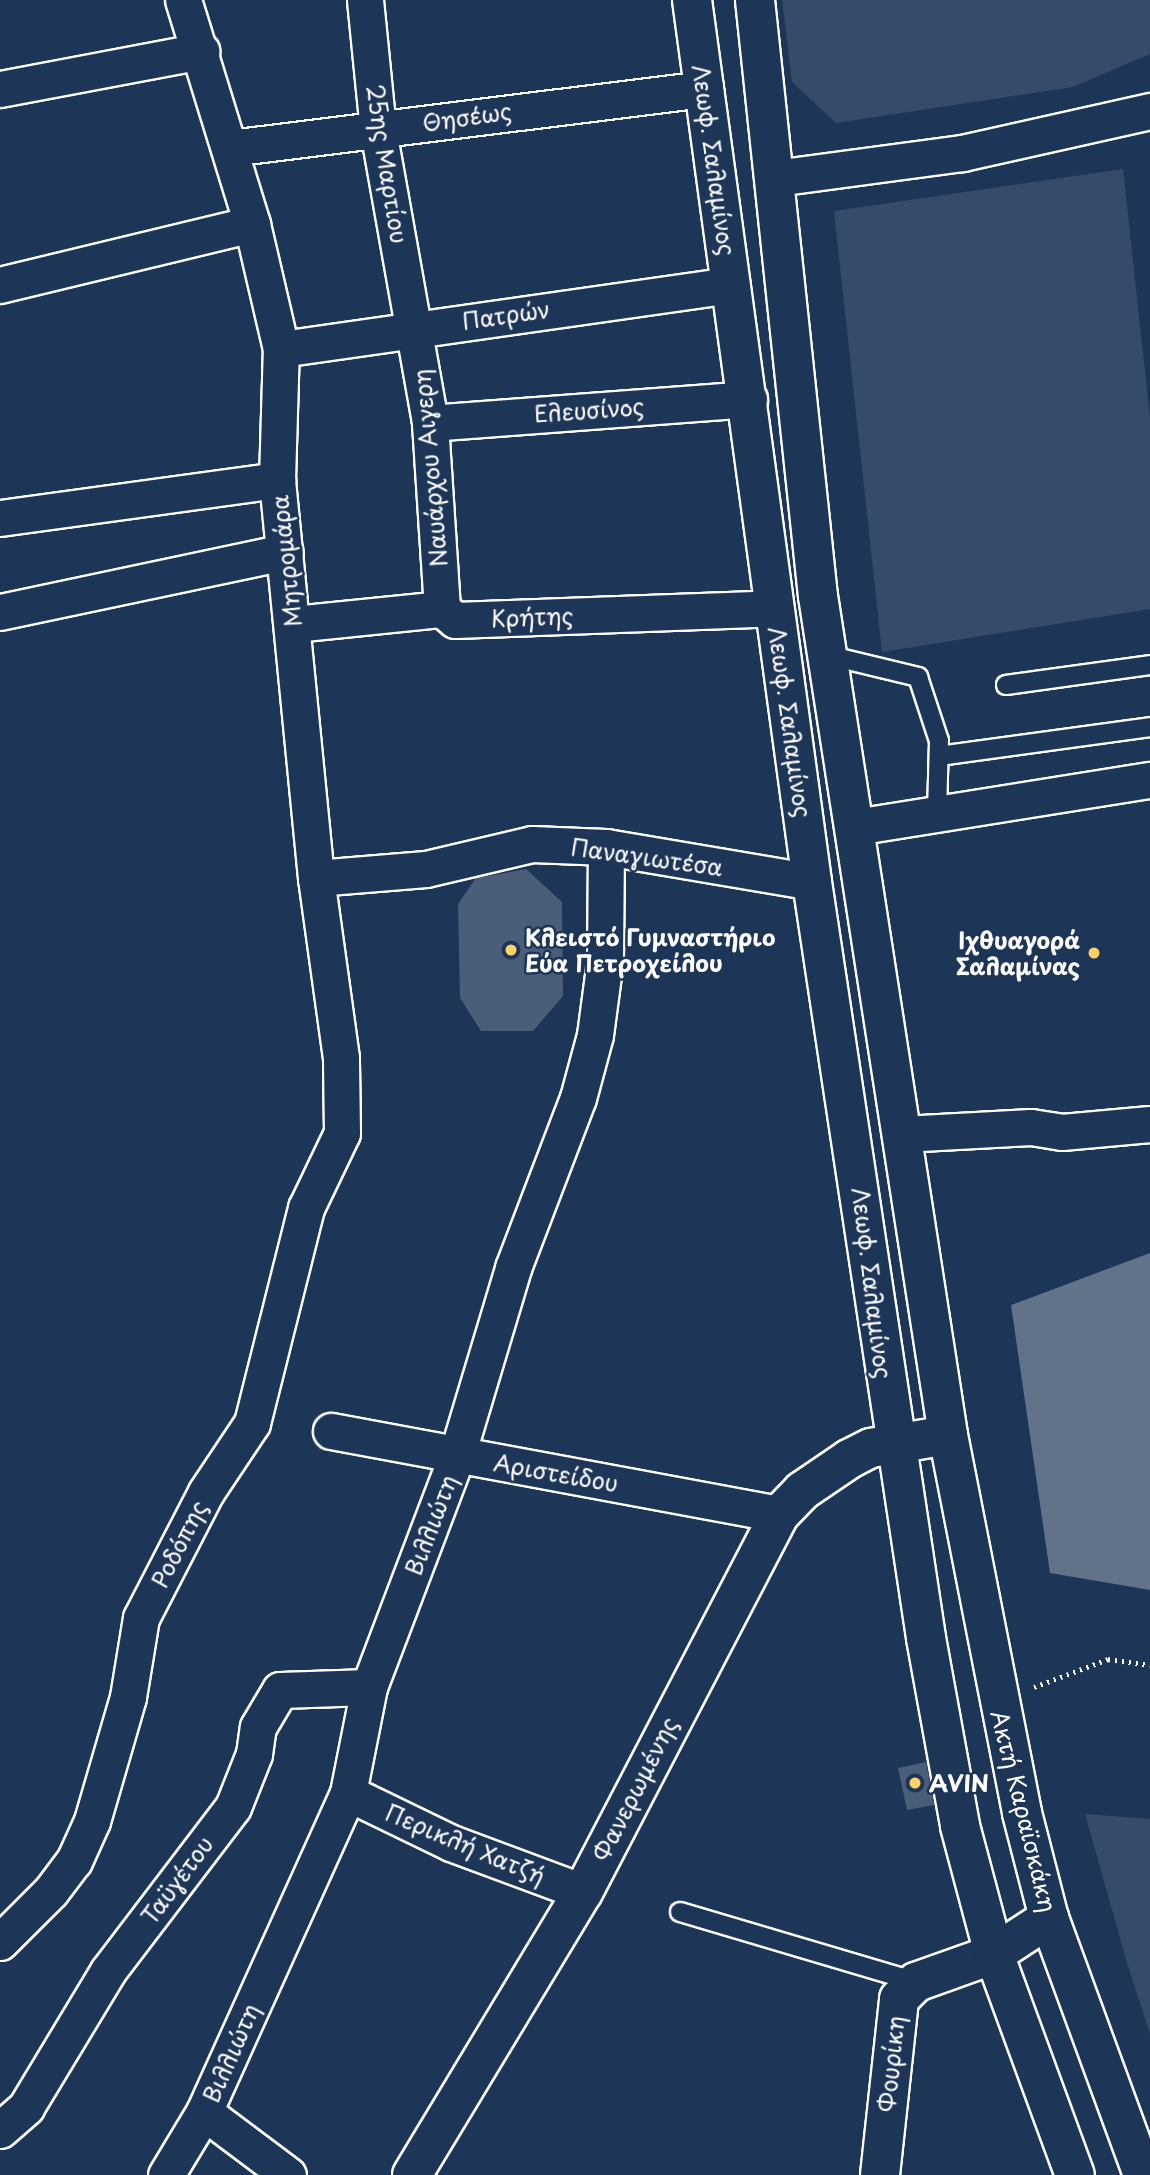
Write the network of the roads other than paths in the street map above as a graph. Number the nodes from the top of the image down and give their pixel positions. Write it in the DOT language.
graph roads {
  1 [pos="183,0"];
  2 [pos="365,0"];
  3 [pos="692,0"];
  4 [pos="755,0"];
  5 [pos="201,51"];
  6 [pos="0,89"];
  7 [pos="705,89"];
  8 [pos="1150,111"];
  9 [pos="378,130"];
  10 [pos="230,148"];
  11 [pos="775,177"];
  12 [pos="252,223"];
  13 [pos="0,285"];
  14 [pos="731,285"];
  15 [pos="415,327"];
  16 [pos="281,349"];
  17 [pos="749,399"];
  18 [pos="430,423"];
  19 [pos="277,481"];
  20 [pos="0,519"];
  21 [pos="285,552"];
  22 [pos="775,608"];
  23 [pos="442,610"];
  24 [pos="0,612"];
  25 [pos="294,624"];
  26 [pos="827,655"];
  27 [pos="1150,665"];
  28 [pos="1006,685"];
  29 [pos="1150,727"];
  30 [pos="939,756"];
  31 [pos="1150,780"];
  32 [pos="937,814"];
  33 [pos="855,827"];
  34 [pos="606,847"];
  35 [pos="316,878"];
  36 [pos="811,882"];
  37 [pos="1150,1124"];
  38 [pos="342,1133"];
  39 [pos="902,1134"];
  40 [pos="331,1431"];
  41 [pos="947,1435"];
  42 [pos="893,1444"];
  43 [pos="457,1455"];
  44 [pos="780,1514"];
  45 [pos="369,1687"];
  46 [pos="348,1793"];
  47 [pos="583,1892"];
  48 [pos="680,1912"];
  49 [pos="1049,1918"];
  50 [pos="0,1942"];
  51 [pos="994,1954"];
  52 [pos="916,1982"];
  53 [pos="204,2112"];
  54 [pos="0,2130"];
  55 [pos="166,2175"];
  56 [pos="288,2175"];
  57 [pos="412,2175"];
  58 [pos="880,2175"];
  59 [pos="1075,2175"];
  60 [pos="1143,2175"];
  1 -- 5 [label="street, Μητρομάρα"];
  2 -- 9 [label="street, 25ης Μαρτίου"];
  3 -- 7 [label="main road, Λεωφ. Σαλαμίνος"];
  4 -- 11 [label="main road, Λεωφ. Σαλαμίνος"];
  5 -- 6 [label="street"];
  5 -- 10 [label="street, Μητρομάρα"];
  7 -- 9 [label="street, Θησέως"];
  7 -- 14 [label="main road, Λεωφ. Σαλαμίνος"];
  8 -- 11 [label="street"];
  9 -- 10 [label="street, Θησέως"];
  9 -- 15 [label="street, 25ης Μαρτίου"];
  10 -- 12 [label="street, Μητρομάρα"];
  11 -- 26 [label="main road, Λεωφ. Σαλαμίνος"];
  12 -- 13 [label="street"];
  12 -- 16 [label="street, Μητρομάρα"];
  14 -- 15 [label="street, Πατρών"];
  14 -- 17 [label="main road, Λεωφ. Σαλαμίνος"];
  15 -- 16 [label="street, Πατρών"];
  15 -- 18 [label="street, Ναυάρχου Αιγερη"];
  16 -- 19 [label="street, Μητρομάρα"];
  17 -- 18 [label="street, Ελευσίνος"];
  17 -- 22 [label="main road, Λεωφ. Σαλαμίνος"];
  18 -- 23 [label="street, Ναυάρχου Αιγερη"];
  19 -- 20 [label="street"];
  19 -- 21 [label="street, Μητρομάρα"];
  21 -- 24 [label="street"];
  21 -- 25 [label="street, Μητρομάρα"];
  22 -- 23 [label="street, Κρήτης"];
  22 -- 36 [label="main road, Λεωφ. Σαλαμίνος"];
  23 -- 25 [label="street, Κρήτης"];
  25 -- 35 [label="street, Μητρομάρα"];
  26 -- 30 [label="lane"];
  26 -- 33 [label="main road, Λεωφ. Σαλαμίνος"];
  27 -- 28 [label="lane"];
  29 -- 30 [label="lane"];
  30 -- 32 [label="lane"];
  31 -- 32 [label="street"];
  32 -- 33 [label="street"];
  33 -- 39 [label="main road, Λεωφ. Σαλαμίνος"];
  34 -- 35 [label="street, Παναγιωτέσα"];
  34 -- 36 [label="street, Παναγιωτέσα"];
  34 -- 43 [label="street, Βιλλιώτη"];
  35 -- 38 [label="street, Μητρομάρα"];
  36 -- 42 [label="main road, Λεωφ. Σαλαμίνος"];
  37 -- 39 [label="street"];
  38 -- 50 [label="street, Ροδόπης"];
  39 -- 41 [label="main road, Λεωφ. Σαλαμίνος"];
  40 -- 43 [label="street, Αριστείδου"];
  41 -- 42 [label="main road, Φανερωμένης"];
  41 -- 49 [label="main road, Ακτή Καραϊσκάκη"];
  42 -- 44 [label="main road, Φανερωμένης"];
  42 -- 51 [label="main road"];
  43 -- 44 [label="street, Αριστείδου"];
  43 -- 45 [label="street, Βιλλιώτη"];
  44 -- 47 [label="main road, Φανερωμένης"];
  45 -- 46 [label="street, Βιλλιώτη"];
  45 -- 54 [label="street, Ταϋγέτου"];
  46 -- 47 [label="street, Περικλή Χατζή"];
  46 -- 53 [label="street, Βιλλιώτη"];
  47 -- 57 [label="main road, Φανερωμένης"];
  48 -- 52 [label="lane"];
  49 -- 51 [label="main road"];
  49 -- 60 [label="main road, Ακτή Καραϊσκάκη"];
  51 -- 52 [label="main road"];
  51 -- 59 [label="main road"];
  52 -- 58 [label="main road, Φουρίκη"];
  53 -- 55 [label="street, Βιλλιώτη"];
  53 -- 56 [label="street"];
}
